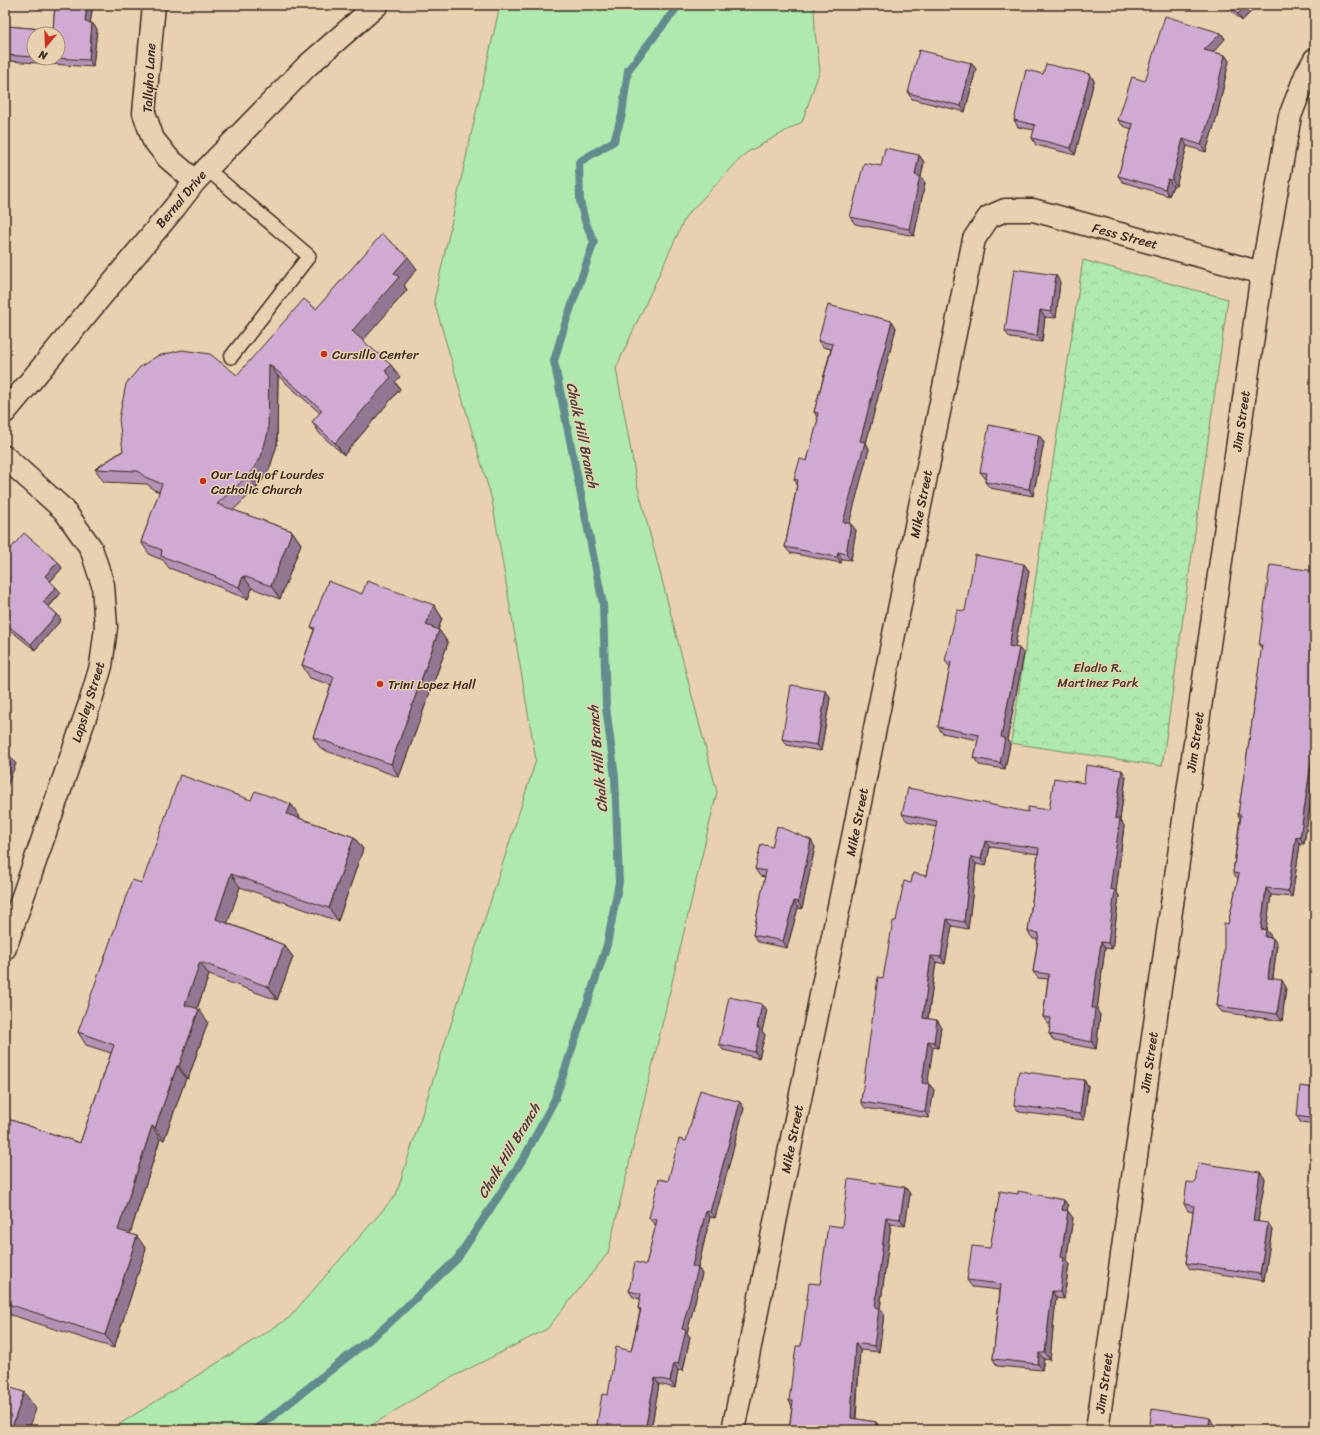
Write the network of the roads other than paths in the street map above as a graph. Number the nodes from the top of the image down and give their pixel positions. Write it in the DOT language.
graph roads {
  1 [pos="154,5"];
  2 [pos="377,5"];
  3 [pos="1315,59"];
  4 [pos="201,175"];
  5 [pos="989,217"];
  6 [pos="1262,273"];
  7 [pos="231,357"];
  8 [pos="5,412"];
  9 [pos="5,457"];
  10 [pos="5,948"];
  11 [pos="734,1430"];
  12 [pos="1097,1430"];
  1 -- 4 [label="street, Tallyho Lane"];
  2 -- 4 [label="street, Bernal Drive"];
  3 -- 6 [label="street, Jim Street"];
  4 -- 7 [label="lane"];
  4 -- 8 [label="street, Bernal Drive"];
  5 -- 6 [label="street, Fess Street"];
  5 -- 11 [label="street, Mike Street"];
  6 -- 12 [label="street, Jim Street"];
  9 -- 10 [label="street, Lapsley Street"];
}
